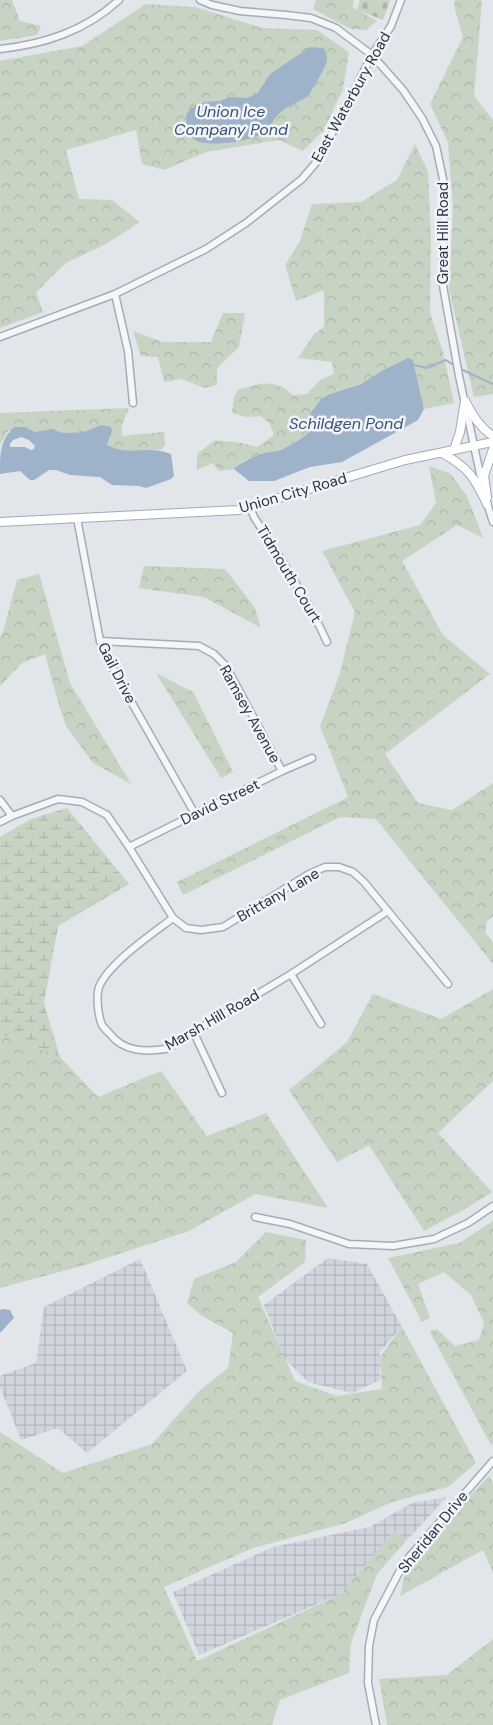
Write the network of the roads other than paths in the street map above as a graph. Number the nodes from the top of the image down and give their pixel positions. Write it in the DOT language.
graph roads {
  1 [pos="119,0"];
  2 [pos="200,0"];
  3 [pos="401,0"];
  4 [pos="0,49"];
  5 [pos="372,55"];
  6 [pos="115,294"];
  7 [pos="0,337"];
  8 [pos="465,401"];
  9 [pos="133,403"];
  10 [pos="493,436"];
  11 [pos="493,442"];
  12 [pos="473,446"];
  13 [pos="493,449"];
  14 [pos="454,450"];
  15 [pos="442,452"];
  16 [pos="487,504"];
  17 [pos="250,507"];
  18 [pos="78,518"];
  19 [pos="0,522"];
  20 [pos="493,522"];
  21 [pos="100,641"];
  22 [pos="327,642"];
  23 [pos="312,758"];
  24 [pos="282,772"];
  25 [pos="0,800"];
  26 [pos="195,814"];
  27 [pos="12,816"];
  28 [pos="0,822"];
  29 [pos="129,847"];
  30 [pos="388,911"];
  31 [pos="172,918"];
  32 [pos="291,974"];
  33 [pos="448,984"];
  34 [pos="321,1024"];
  35 [pos="194,1033"];
  36 [pos="222,1094"];
  37 [pos="493,1206"];
  38 [pos="254,1217"];
  39 [pos="493,1461"];
  40 [pos="376,1725"];
  1 -- 4 [label="street"];
  2 -- 5 [label="street, Great Hill Road"];
  3 -- 5 [label="street, East Waterbury Road"];
  5 -- 6 [label="street, East Waterbury Road"];
  5 -- 8 [label="street, Great Hill Road"];
  6 -- 7 [label="street, East Waterbury Road"];
  6 -- 9 [label="street"];
  8 -- 10 [label="main road"];
  8 -- 12 [label="street, Great Hill Road"];
  8 -- 14 [label="main road"];
  11 -- 12 [label="main road, Union City Road"];
  12 -- 14 [label="main road, Union City Road"];
  12 -- 16 [label="street, Great Hill Road"];
  13 -- 16 [label="main road"];
  14 -- 15 [label="main road, Union City Road"];
  15 -- 16 [label="main road"];
  15 -- 17 [label="main road, Union City Road"];
  16 -- 20 [label="street, Great Hill Road"];
  17 -- 18 [label="main road, Union City Road"];
  17 -- 22 [label="street, Tidmouth Court"];
  18 -- 19 [label="main road, Union City Road"];
  18 -- 21 [label="street, Gail Drive"];
  21 -- 24 [label="street, Ramsey Avenue"];
  21 -- 26 [label="street, Gail Drive"];
  23 -- 24 [label="street, David Street"];
  24 -- 26 [label="street, David Street"];
  25 -- 27 [label="street"];
  26 -- 29 [label="street, David Street"];
  27 -- 28 [label="street"];
  27 -- 29 [label="street"];
  29 -- 31 [label="street"];
  30 -- 31 [label="street, Brittany Lane"];
  30 -- 32 [label="street, Marsh Hill Road"];
  30 -- 33 [label="street, Brittany Lane"];
  31 -- 35 [label="street, Marsh Hill Road"];
  32 -- 34 [label="street"];
  32 -- 35 [label="street, Marsh Hill Road"];
  35 -- 36 [label="street"];
  37 -- 38 [label="street"];
  39 -- 40 [label="street, Sheridan Drive"];
}
